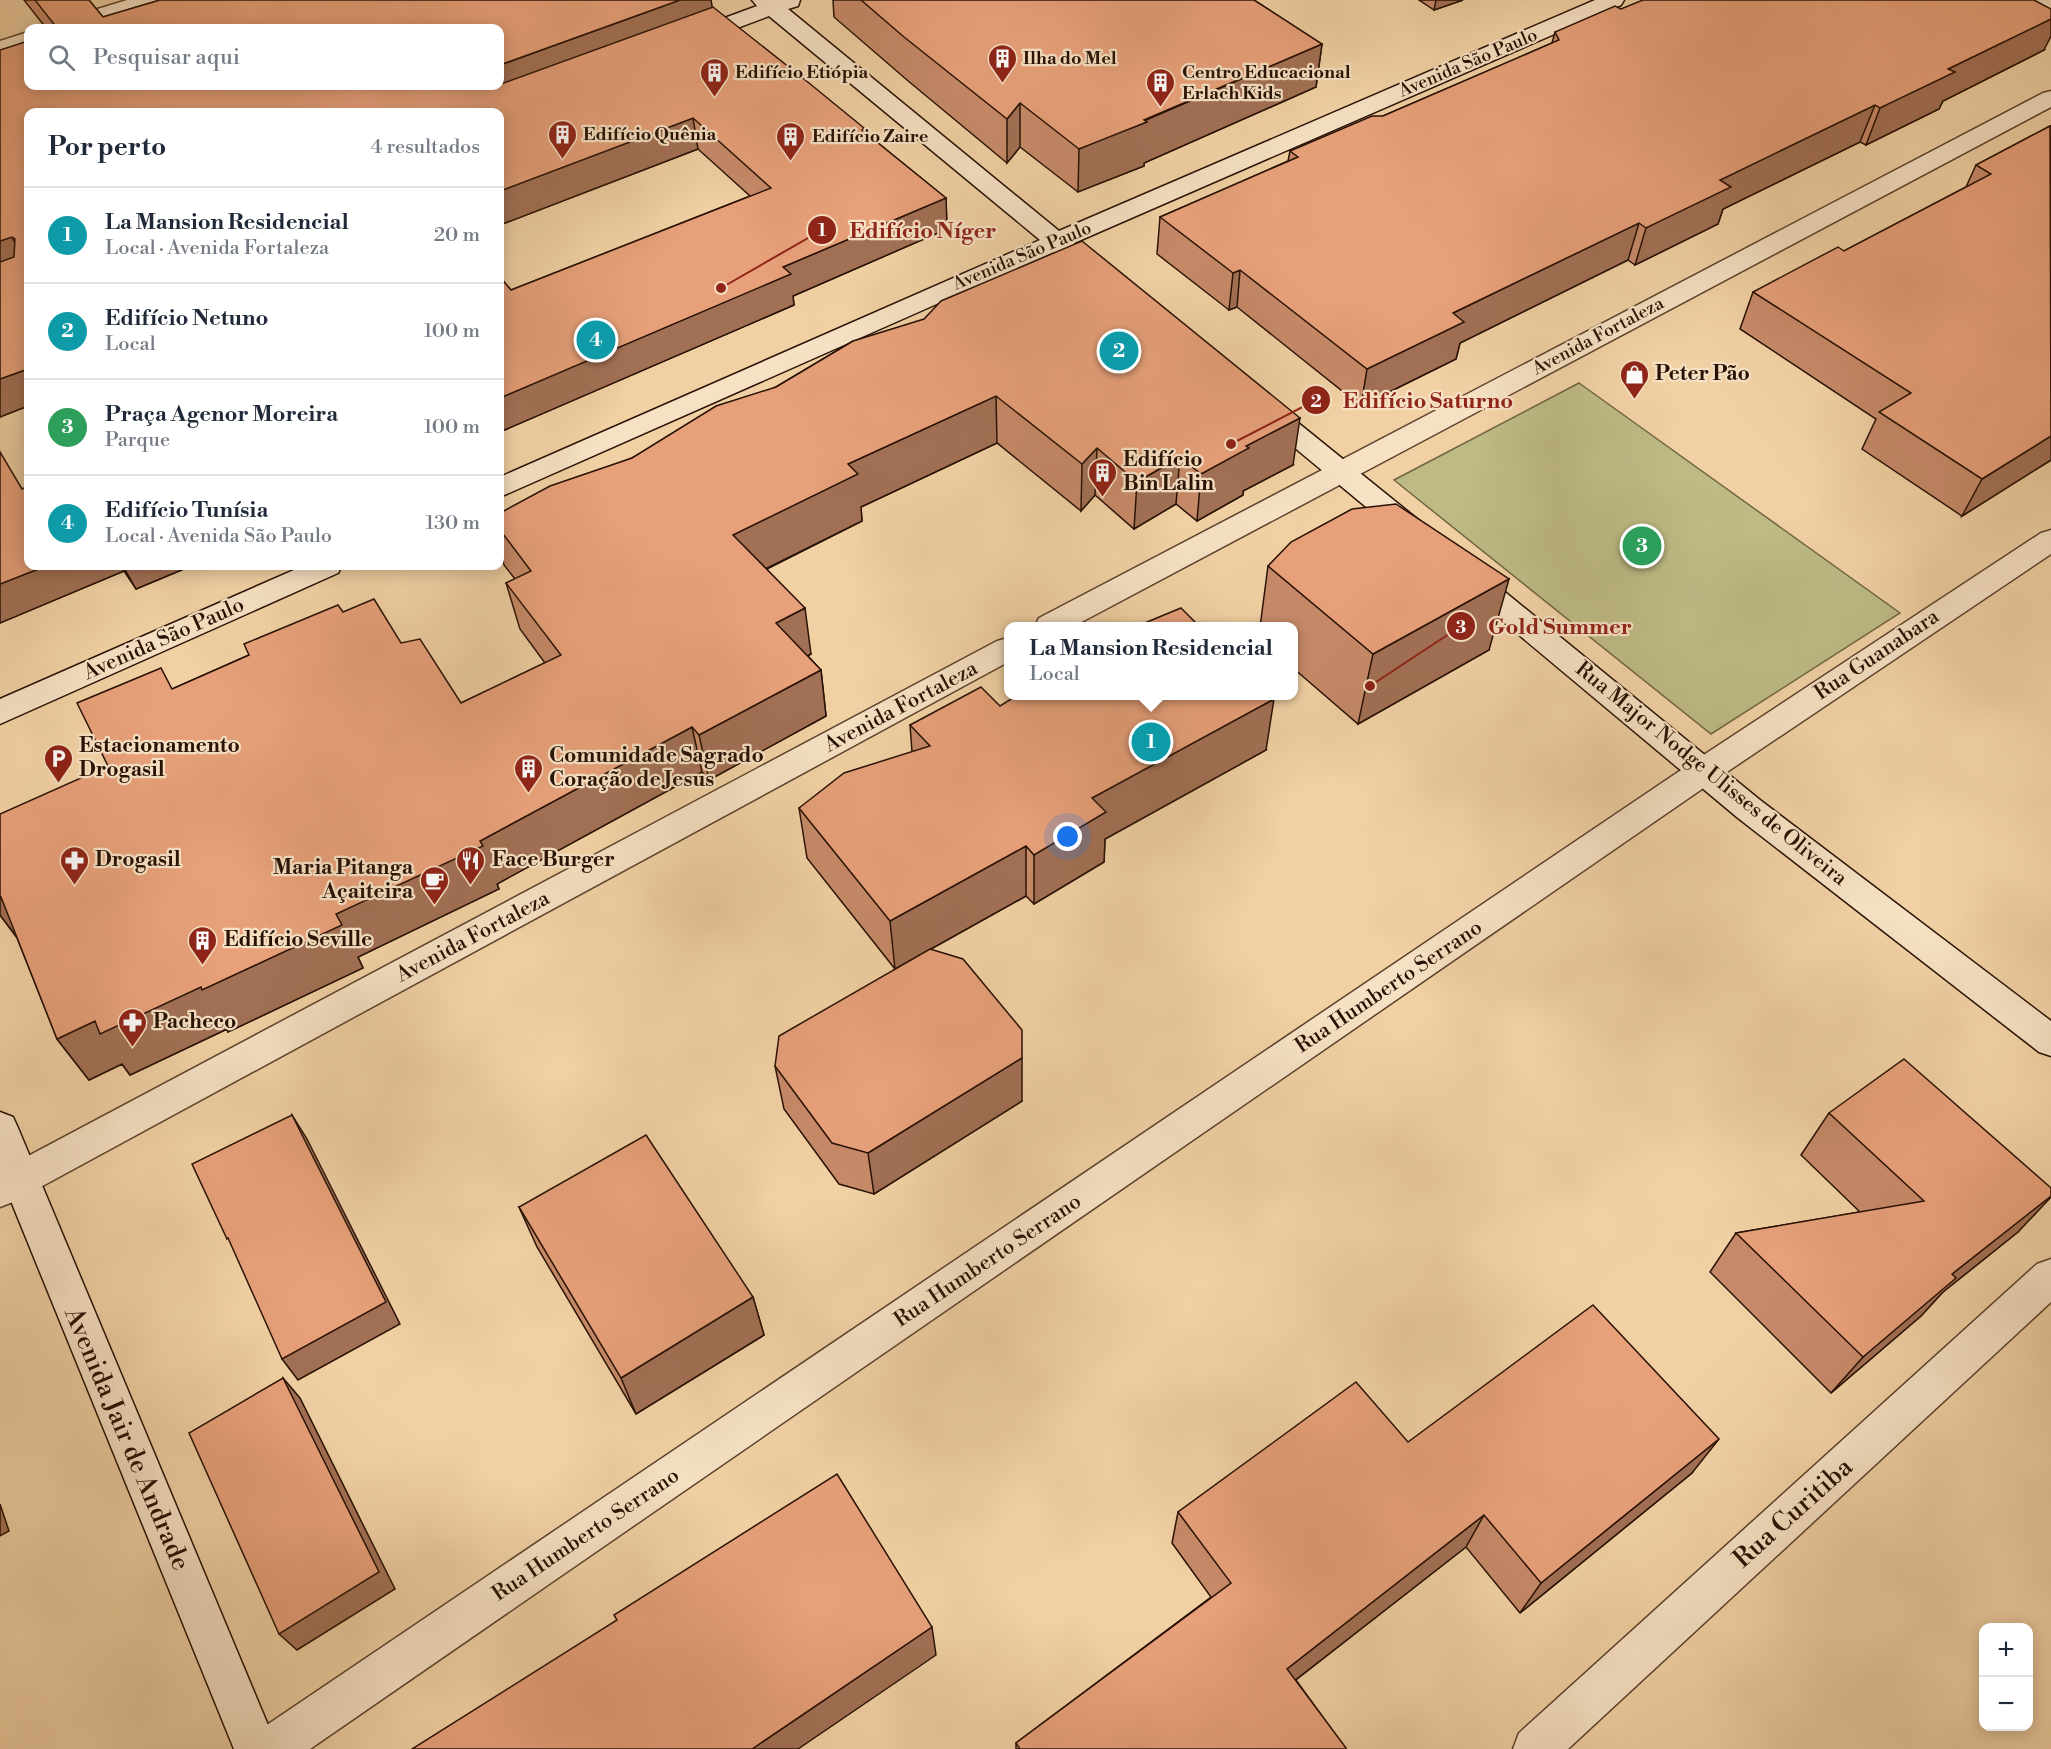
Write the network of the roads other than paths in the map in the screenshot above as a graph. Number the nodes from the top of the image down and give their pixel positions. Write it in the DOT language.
graph roads {
  1 [pos="1612,0"];
  2 [pos="2034,0"];
  3 [pos="136,2"];
  4 [pos="777,2"];
  5 [pos="2051,8"];
  6 [pos="72,24"];
  7 [pos="24,40"];
  8 [pos="674,45"];
  9 [pos="0,48"];
  10 [pos="2051,98"];
  11 [pos="1058,241"];
  12 [pos="1119,292"];
  13 [pos="1237,387"];
  14 [pos="1341,471"];
  15 [pos="504,486"];
  16 [pos="2051,540"];
  17 [pos="318,570"];
  18 [pos="1059,622"];
  19 [pos="1004,651"];
  20 [pos="0,712"];
  21 [pos="1704,771"];
  22 [pos="2051,1041"];
  23 [pos="0,1128"];
  24 [pos="10,1184"];
  25 [pos="2051,1277"];
  26 [pos="256,1749"];
  27 [pos="271,1749"];
  28 [pos="1535,1749"];
  1 -- 11 [label="street, Avenida São Paulo"];
  2 -- 5 [label="street"];
  3 -- 6 [label="street"];
  4 -- 8 [label="street"];
  4 -- 11 [label="street"];
  7 -- 9 [label="street"];
  10 -- 14 [label="street, Avenida Fortaleza"];
  11 -- 12 [label="street"];
  11 -- 15 [label="street, Avenida São Paulo"];
  13 -- 14 [label="street, Rua Major Nodge Ulisses de Oliveira"];
  14 -- 18 [label="street, Avenida Fortaleza"];
  14 -- 21 [label="street, Rua Major Nodge Ulisses de Oliveira"];
  16 -- 21 [label="street, Rua Guanabara"];
  17 -- 20 [label="street, Avenida São Paulo"];
  19 -- 24 [label="street, Avenida Fortaleza"];
  21 -- 22 [label="street, Rua Major Nodge Ulisses de Oliveira"];
  21 -- 27 [label="street, Rua Humberto Serrano"];
  23 -- 24 [label="street, Avenida Jair de Andrade"];
  24 -- 26 [label="street, Avenida Jair de Andrade"];
  25 -- 28 [label="street, Rua Curitiba"];
}
